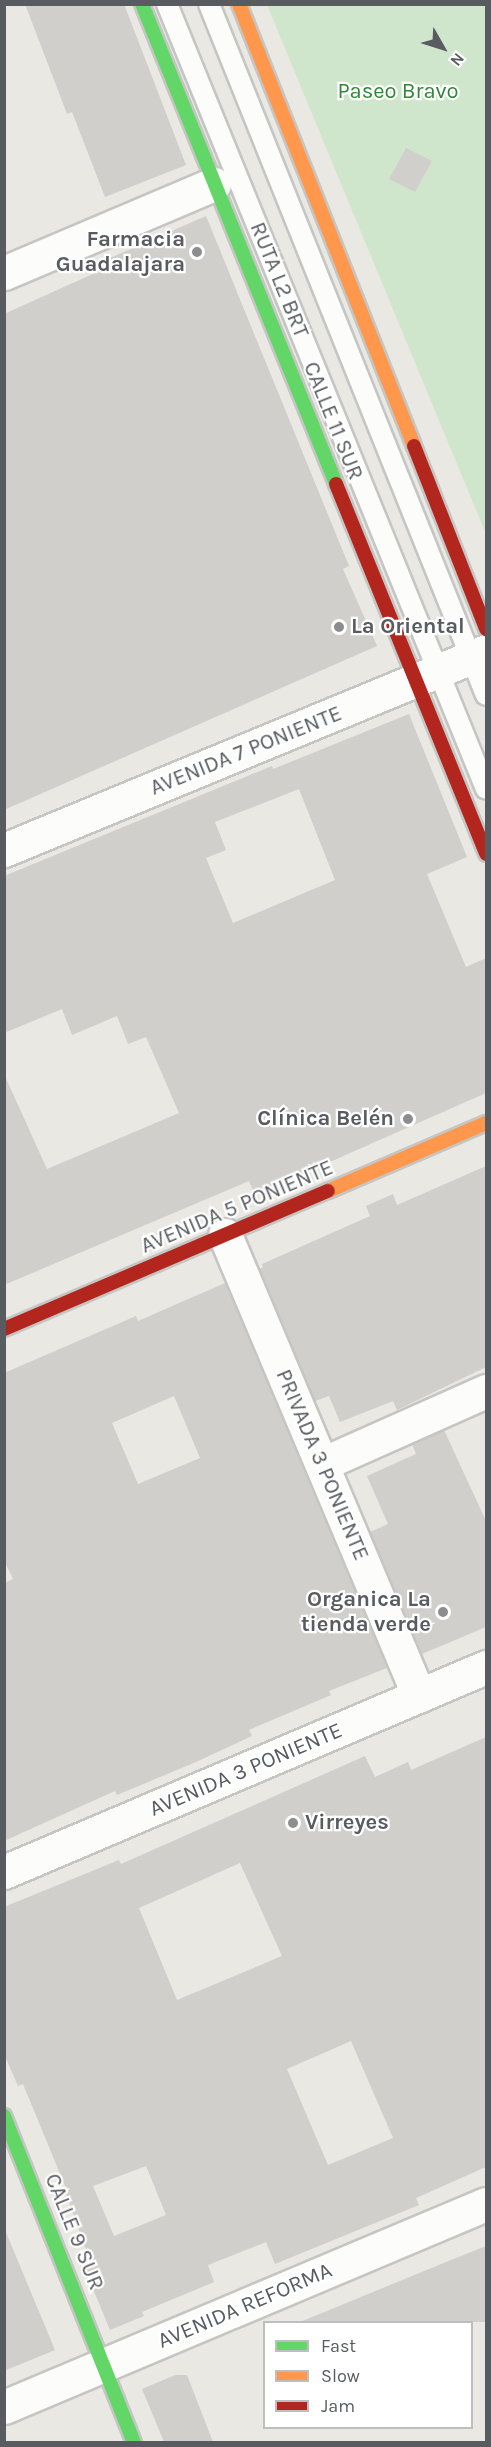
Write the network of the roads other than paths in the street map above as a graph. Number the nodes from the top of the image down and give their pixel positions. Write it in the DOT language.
graph roads {
  1 [pos="142,4"];
  2 [pos="167,4"];
  3 [pos="209,4"];
  4 [pos="239,4"];
  5 [pos="214,184"];
  6 [pos="4,273"];
  7 [pos="486,629"];
  8 [pos="479,654"];
  9 [pos="427,675"];
  10 [pos="486,695"];
  11 [pos="486,789"];
  12 [pos="4,850"];
  13 [pos="486,854"];
  14 [pos="486,1123"];
  15 [pos="225,1235"];
  16 [pos="4,1329"];
  17 [pos="486,1391"];
  18 [pos="322,1464"];
  19 [pos="486,1667"];
  20 [pos="419,1696"];
  21 [pos="4,1872"];
  22 [pos="4,2116"];
  23 [pos="486,2204"];
  24 [pos="105,2365"];
  25 [pos="4,2408"];
  26 [pos="134,2442"];
  1 -- 5 [label="main road, CALLE 11 SUR"];
  2 -- 9 [label="lane, RUTA L2 BRT"];
  3 -- 8 [label="lane, RUTA L2 BRT"];
  4 -- 7 [label="main road"];
  5 -- 6 [label="street"];
  5 -- 9 [label="main road, CALLE 11 SUR"];
  8 -- 9 [label="street, AVENIDA 7 PONIENTE"];
  8 -- 10 [label="lane, RUTA L2 BRT"];
  9 -- 11 [label="lane, RUTA L2 BRT"];
  9 -- 12 [label="street, AVENIDA 7 PONIENTE"];
  9 -- 13 [label="main road, CALLE 11 SUR"];
  14 -- 15 [label="main road, AVENIDA 5 PONIENTE"];
  15 -- 16 [label="main road, AVENIDA 5 PONIENTE"];
  15 -- 18 [label="street, PRIVADA 3 PONIENTE"];
  17 -- 18 [label="street"];
  18 -- 20 [label="street, PRIVADA 3 PONIENTE"];
  19 -- 20 [label="street, AVENIDA 3 PONIENTE"];
  20 -- 21 [label="street, AVENIDA 3 PONIENTE"];
  22 -- 24 [label="main road, CALLE 9 SUR"];
  23 -- 24 [label="street, AVENIDA REFORMA"];
  24 -- 25 [label="street, AVENIDA REFORMA"];
  24 -- 26 [label="main road, CALLE 9 SUR"];
}
